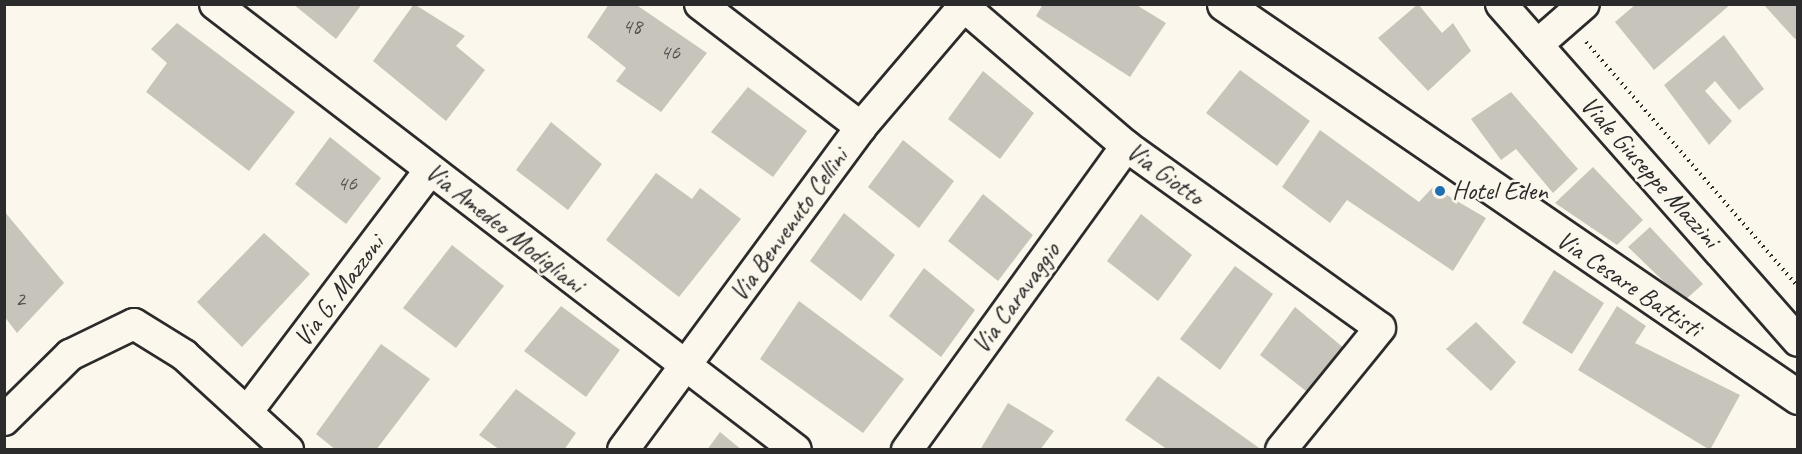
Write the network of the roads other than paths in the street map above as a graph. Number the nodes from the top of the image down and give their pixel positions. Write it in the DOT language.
graph roads {
  1 [pos="215,4"];
  2 [pos="700,4"];
  3 [pos="1224,4"];
  4 [pos="1501,4"];
  5 [pos="962,6"];
  6 [pos="1574,12"];
  7 [pos="1537,45"];
  8 [pos="861,127"];
  9 [pos="1126,146"];
  10 [pos="430,170"];
  11 [pos="1797,341"];
  12 [pos="687,367"];
  13 [pos="1797,397"];
  14 [pos="247,412"];
  15 [pos="4,420"];
  16 [pos="288,450"];
  17 [pos="623,450"];
  18 [pos="796,450"];
  19 [pos="907,450"];
  20 [pos="1281,450"];
  1 -- 10 [label="street, Via Amedeo Modigliani"];
  2 -- 8 [label="street"];
  3 -- 13 [label="main road, Via Cesare Battisti"];
  4 -- 7 [label="street, Viale Giuseppe Mazzini"];
  5 -- 8 [label="street, Via Benvenuto Cellini"];
  5 -- 9 [label="street, Via Giotto"];
  6 -- 7 [label="street"];
  7 -- 11 [label="street, Viale Giuseppe Mazzini"];
  8 -- 12 [label="street, Via Benvenuto Cellini"];
  9 -- 19 [label="street, Via Caravaggio"];
  9 -- 20 [label="street, Via Giotto"];
  10 -- 12 [label="street, Via Amedeo Modigliani"];
  10 -- 14 [label="street, Via G. Mazzoni"];
  12 -- 17 [label="street, Via Benvenuto Cellini"];
  12 -- 18 [label="street, Via Amedeo Modigliani"];
  14 -- 15 [label="street"];
  14 -- 16 [label="street"];
}
